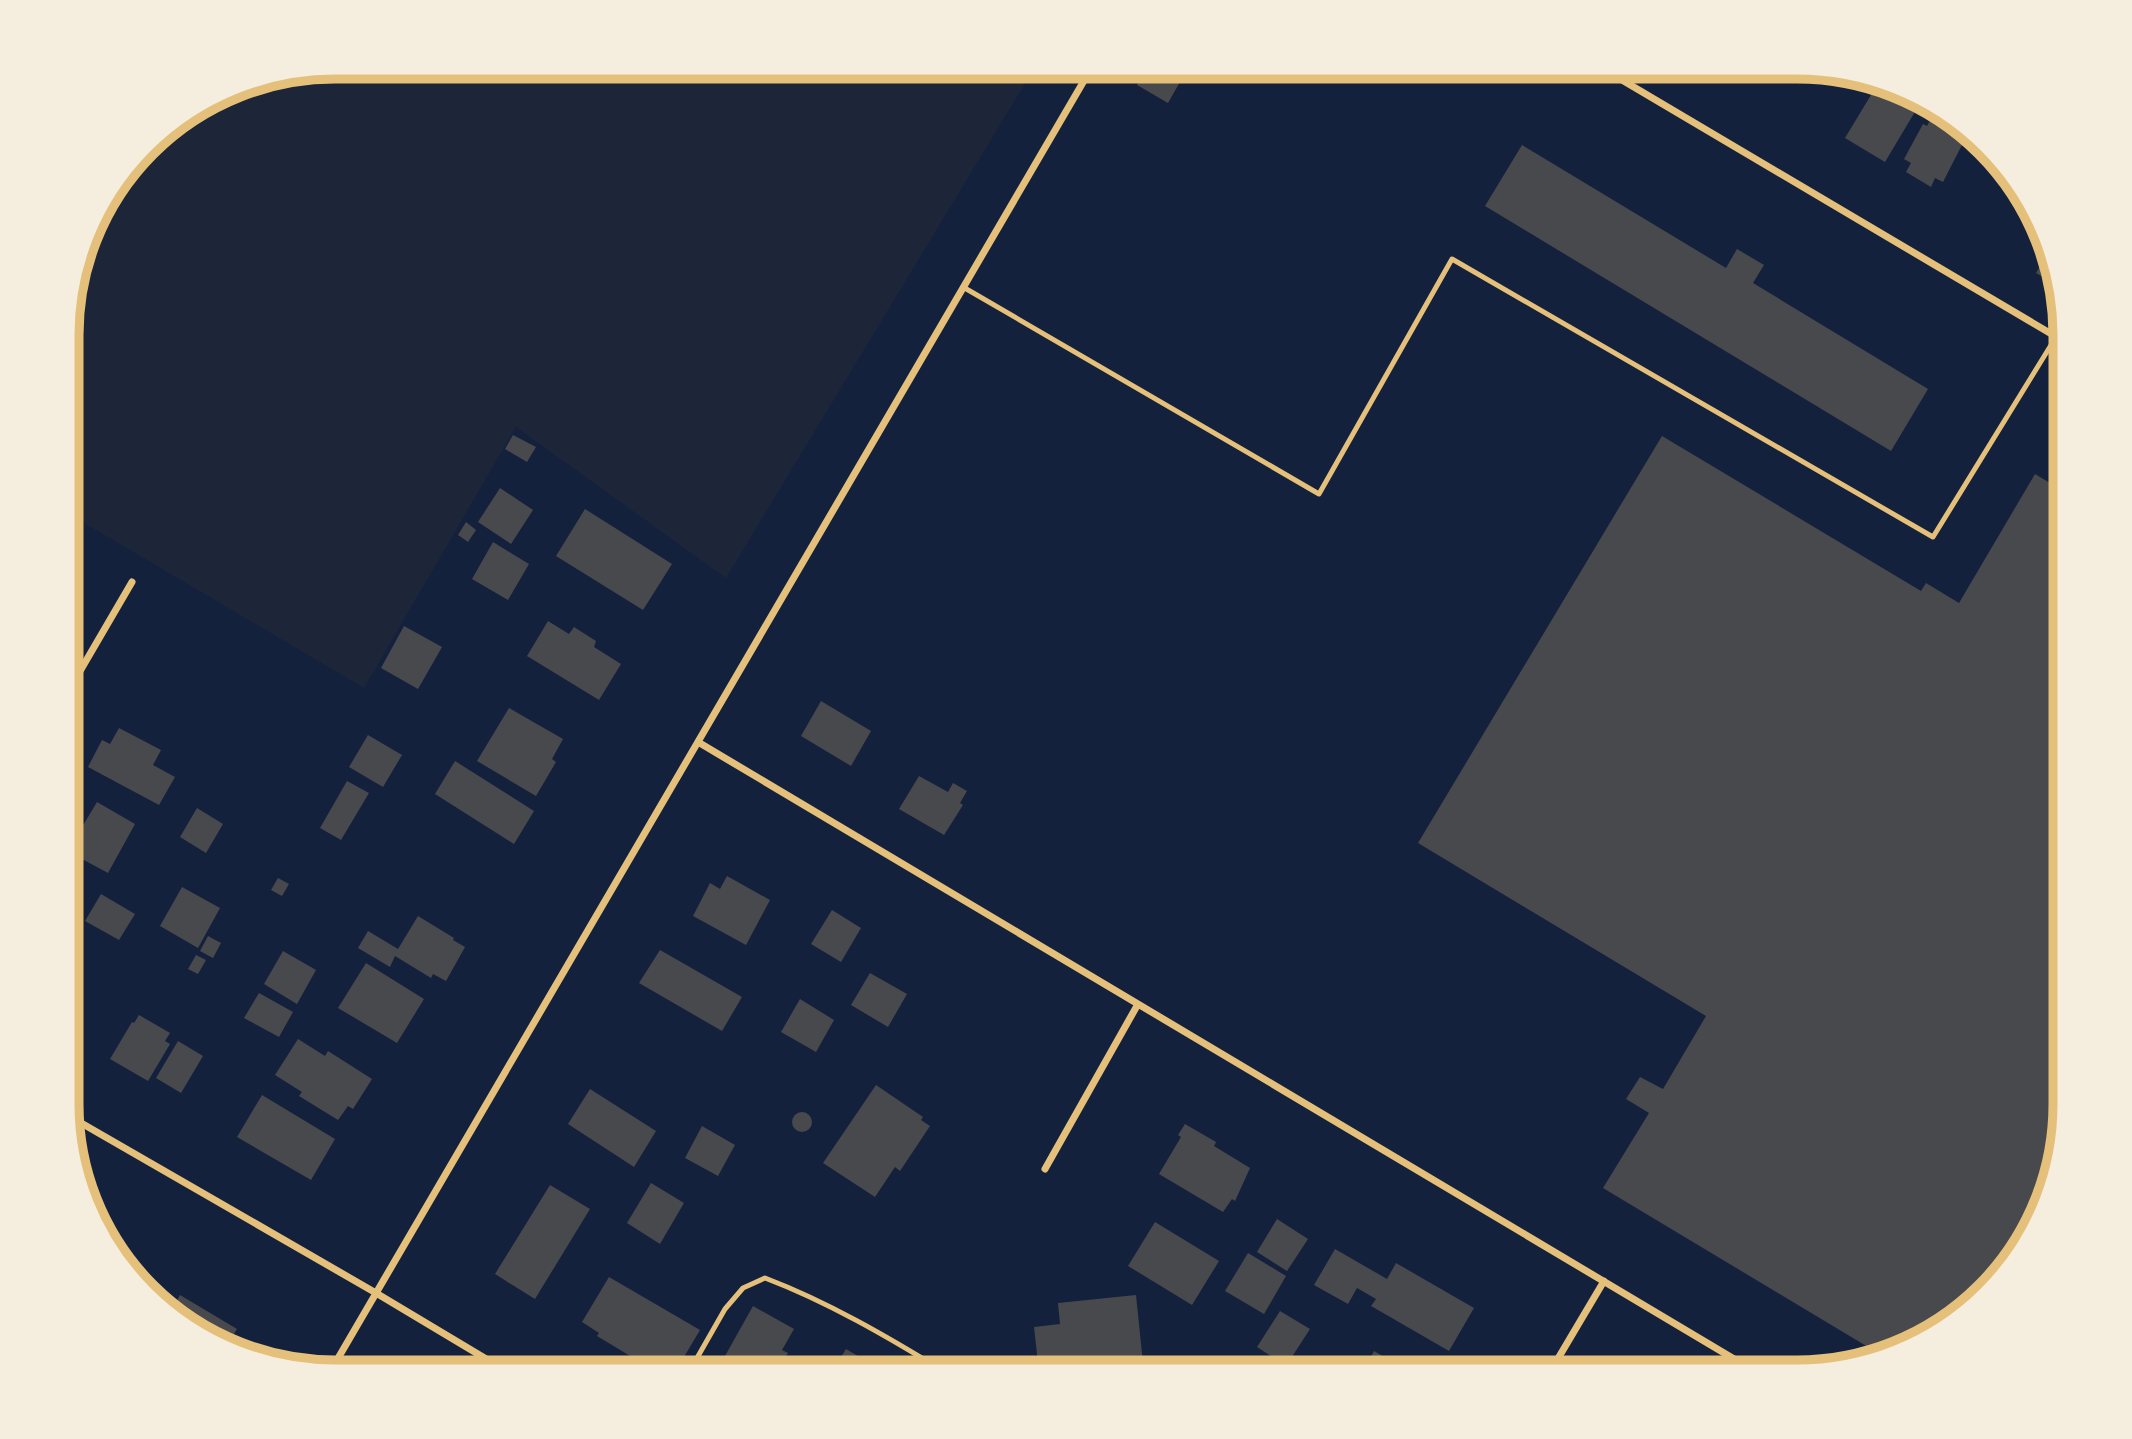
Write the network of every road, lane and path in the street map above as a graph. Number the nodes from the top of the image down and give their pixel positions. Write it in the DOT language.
graph roads {
  1 [pos="1084,79"];
  2 [pos="1622,79"];
  3 [pos="963,287"];
  4 [pos="2053,335"];
  5 [pos="2053,342"];
  6 [pos="132,582"];
  7 [pos="79,673"];
  8 [pos="698,742"];
  9 [pos="1138,1004"];
  10 [pos="79,1122"];
  11 [pos="1045,1169"];
  12 [pos="1604,1281"];
  13 [pos="376,1293"];
  14 [pos="337,1360"];
  15 [pos="488,1360"];
  16 [pos="696,1360"];
  17 [pos="925,1360"];
  18 [pos="1557,1360"];
  19 [pos="1736,1360"];
  1 -- 3 [label="street"];
  2 -- 4 [label="street"];
  3 -- 5 [label="lane"];
  3 -- 8 [label="street"];
  6 -- 7 [label="street"];
  8 -- 9 [label="street"];
  8 -- 13 [label="street"];
  9 -- 11 [label="street"];
  9 -- 12 [label="street"];
  10 -- 13 [label="street"];
  12 -- 18 [label="street"];
  12 -- 19 [label="street"];
  13 -- 14 [label="street"];
  13 -- 15 [label="street"];
  16 -- 17 [label="lane"];
}
